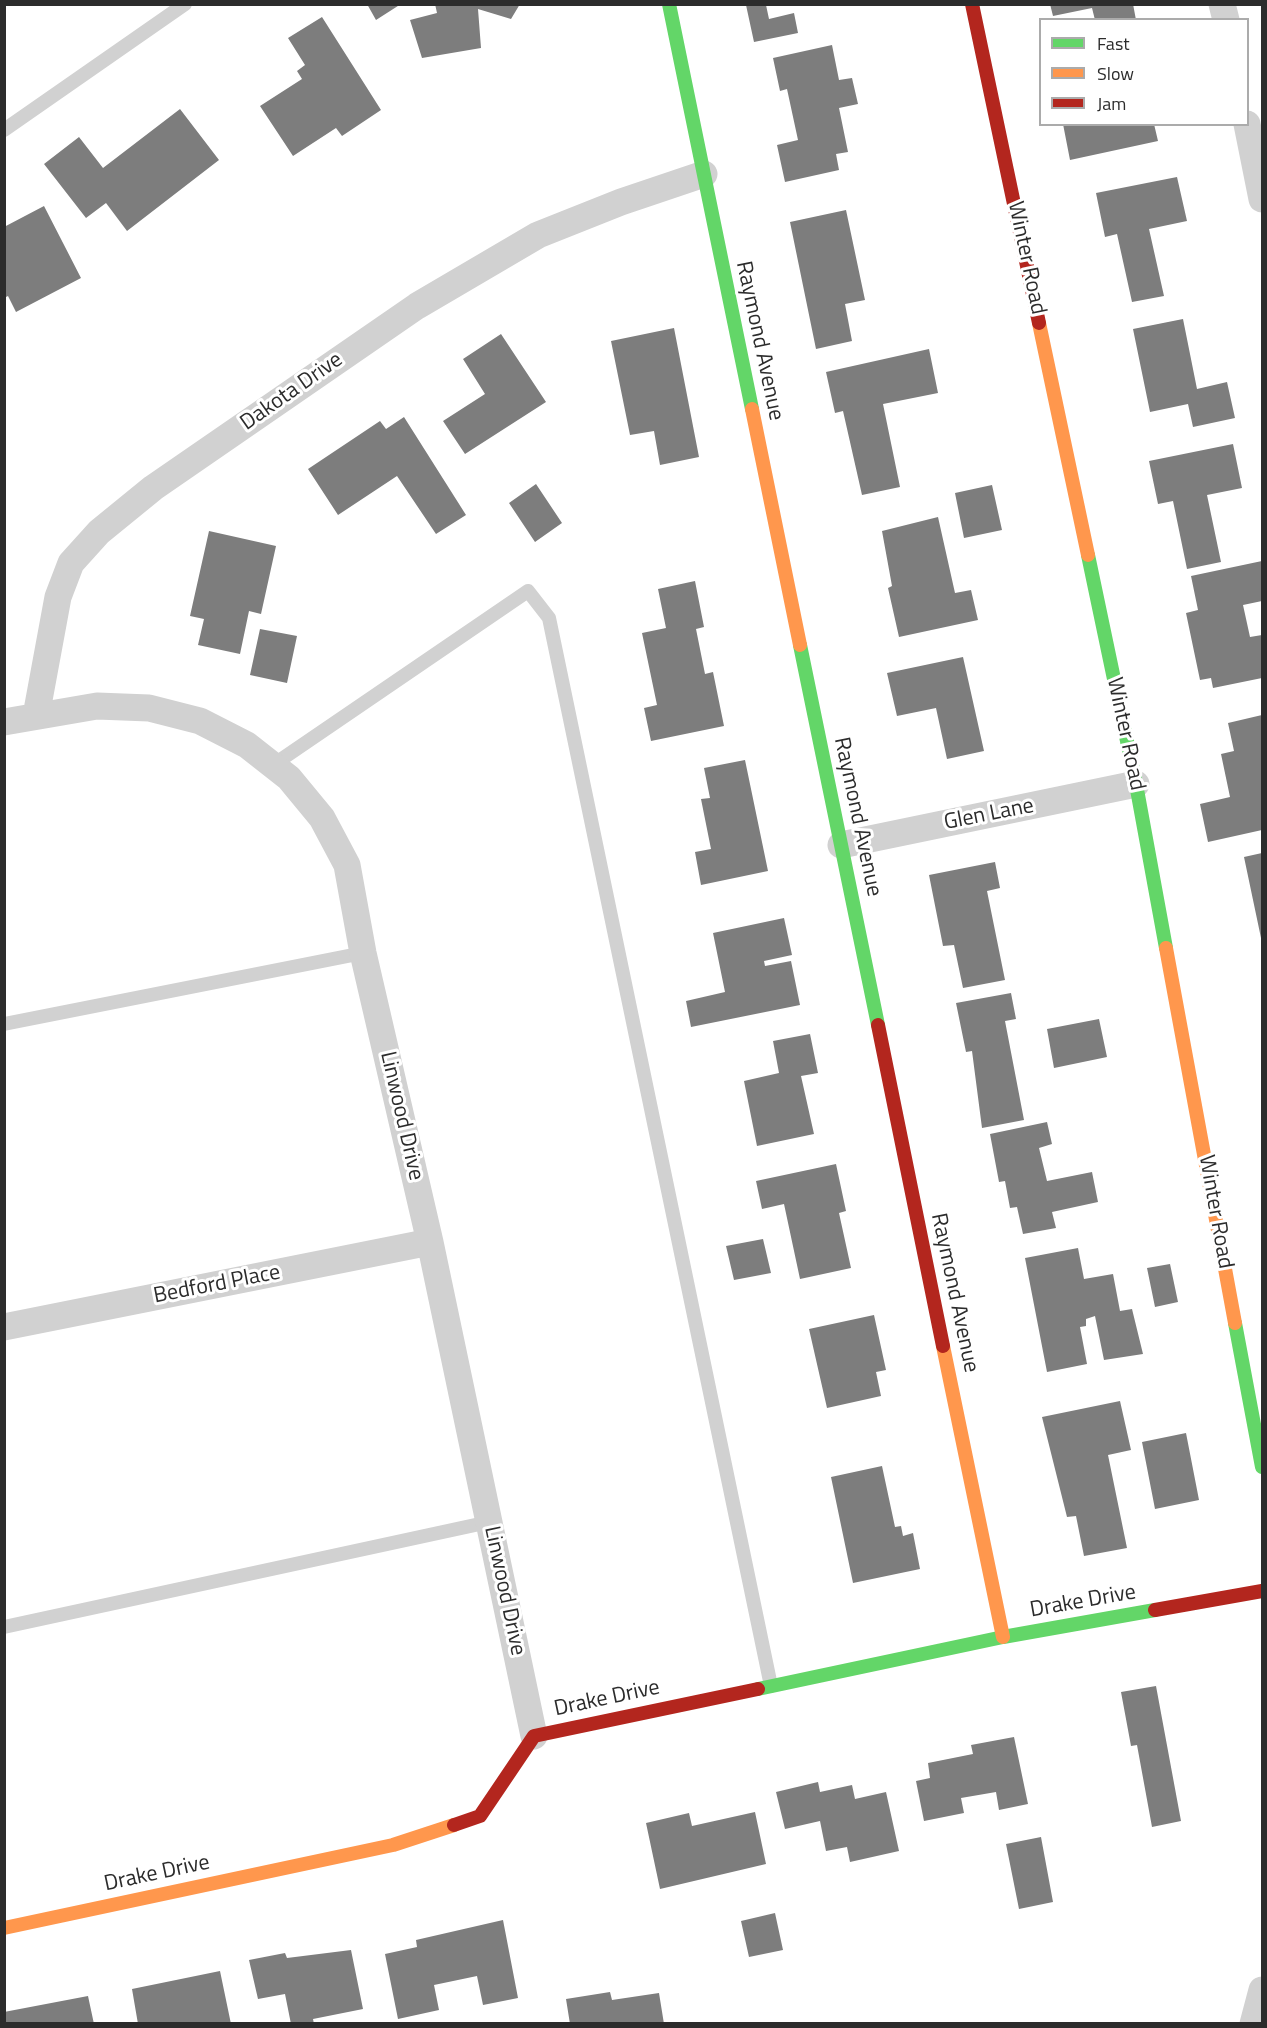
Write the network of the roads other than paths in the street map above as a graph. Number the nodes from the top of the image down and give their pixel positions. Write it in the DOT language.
graph roads {
  1 [pos="185,4"];
  2 [pos="669,4"];
  3 [pos="972,4"];
  4 [pos="1247,126"];
  5 [pos="4,130"];
  6 [pos="704,174"];
  7 [pos="1263,199"];
  8 [pos="36,716"];
  9 [pos="4,722"];
  10 [pos="273,765"];
  11 [pos="1136,784"];
  12 [pos="841,844"];
  13 [pos="363,953"];
  14 [pos="4,1024"];
  15 [pos="430,1242"];
  16 [pos="4,1327"];
  17 [pos="1263,1467"];
  18 [pos="489,1522"];
  19 [pos="1263,1591"];
  20 [pos="4,1628"];
  21 [pos="1003,1637"];
  22 [pos="771,1686"];
  23 [pos="534,1736"];
  24 [pos="4,1928"];
  25 [pos="1263,1990"];
  26 [pos="1253,2024"];
  1 -- 5 [label="lane"];
  2 -- 6 [label="street, Raymond Avenue"];
  3 -- 11 [label="street, Winter Road"];
  4 -- 7 [label="street"];
  6 -- 8 [label="street, Dakota Drive"];
  6 -- 12 [label="street, Raymond Avenue"];
  8 -- 9 [label="street"];
  8 -- 10 [label="street, Linwood Drive"];
  10 -- 13 [label="street, Linwood Drive"];
  10 -- 22 [label="lane"];
  11 -- 12 [label="street, Glen Lane"];
  11 -- 17 [label="street, Winter Road"];
  12 -- 21 [label="street, Raymond Avenue"];
  13 -- 14 [label="lane"];
  13 -- 15 [label="street, Linwood Drive"];
  15 -- 16 [label="street, Bedford Place"];
  15 -- 18 [label="street, Linwood Drive"];
  18 -- 20 [label="lane"];
  18 -- 23 [label="street, Linwood Drive"];
  19 -- 21 [label="street, Drake Drive"];
  21 -- 22 [label="street, Drake Drive"];
  22 -- 23 [label="street, Drake Drive"];
  23 -- 24 [label="street, Drake Drive"];
  25 -- 26 [label="street"];
}
